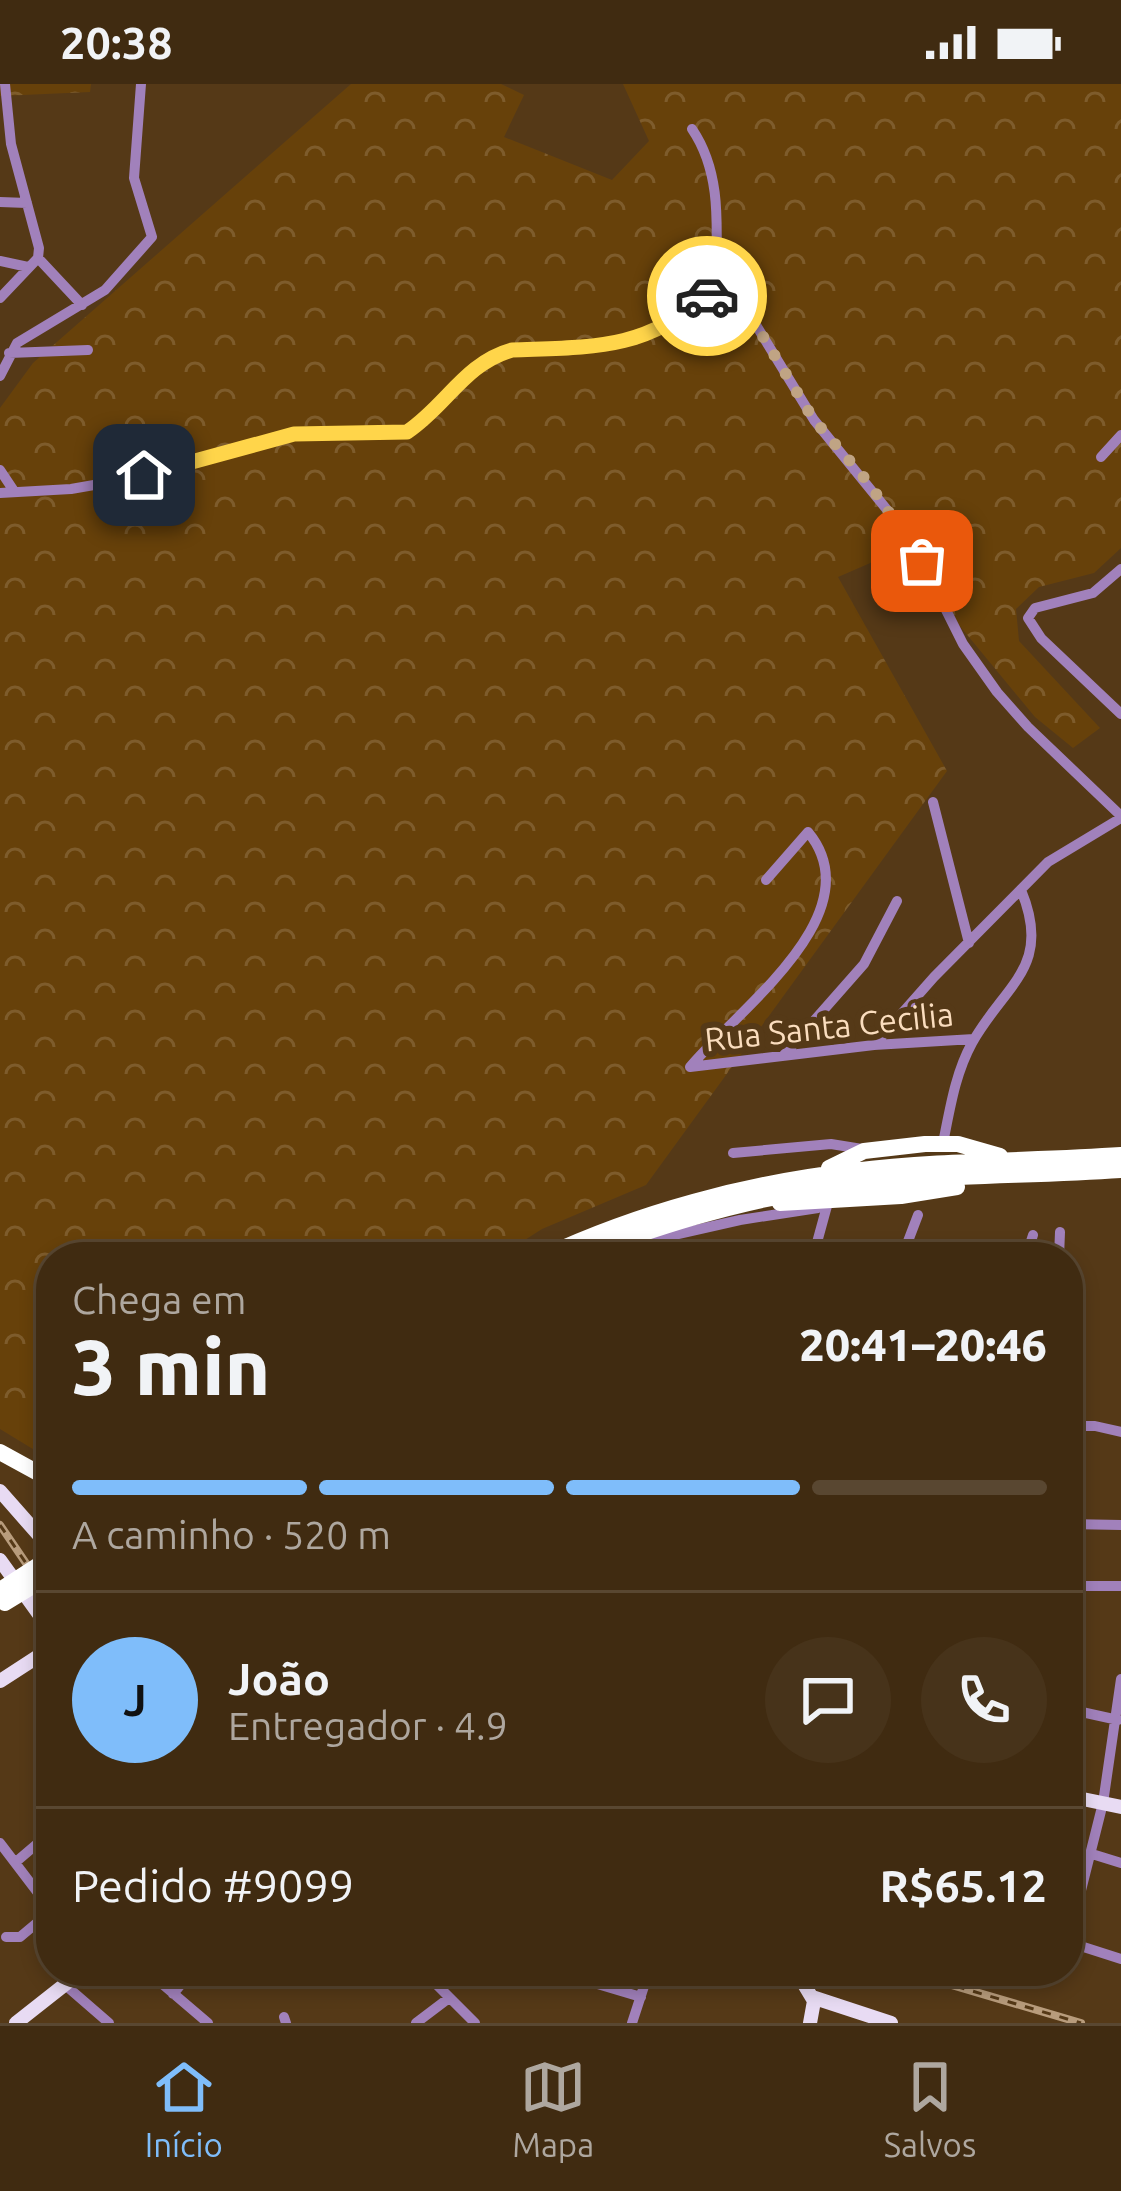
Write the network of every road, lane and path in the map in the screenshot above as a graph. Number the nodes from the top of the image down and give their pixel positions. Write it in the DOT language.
graph roads {
  1 [pos="5,84"];
  2 [pos="141,84"];
  3 [pos="692,129"];
  4 [pos="5,144"];
  5 [pos="0,202"];
  6 [pos="27,203"];
  7 [pos="0,261"];
  8 [pos="33,262"];
  9 [pos="716,288"];
  10 [pos="0,298"];
  11 [pos="82,305"];
  12 [pos="88,350"];
  13 [pos="9,353"];
  14 [pos="0,376"];
  15 [pos="1121,435"];
  16 [pos="1101,457"];
  17 [pos="0,470"];
  18 [pos="14,491"];
  19 [pos="0,493"];
  20 [pos="1121,569"];
  21 [pos="1121,714"];
  22 [pos="933,802"];
  23 [pos="1121,817"];
  24 [pos="766,880"];
  25 [pos="1021,890"];
  26 [pos="897,901"];
  27 [pos="969,943"];
  28 [pos="974,1039"];
  29 [pos="874,1046"];
  30 [pos="784,1056"];
  31 [pos="943,1143"];
  32 [pos="872,1150"];
  33 [pos="733,1153"];
  34 [pos="1121,1154"];
  35 [pos="1121,1172"];
  36 [pos="755,1202"];
  37 [pos="830,1204"];
  38 [pos="672,1209"];
  39 [pos="918,1215"];
  40 [pos="1060,1232"];
  41 [pos="1033,1234"];
  42 [pos="578,1242"];
  43 [pos="619,1242"];
  44 [pos="650,1242"];
  45 [pos="818,1242"];
  46 [pos="908,1242"];
  47 [pos="1031,1242"];
  48 [pos="1060,1242"];
  49 [pos="1083,1427"];
  50 [pos="1121,1432"];
  51 [pos="0,1452"];
  52 [pos="36,1472"];
  53 [pos="0,1491"];
  54 [pos="1083,1524"];
  55 [pos="1121,1525"];
  56 [pos="36,1535"];
  57 [pos="0,1560"];
  58 [pos="36,1567"];
  59 [pos="36,1582"];
  60 [pos="1083,1586"];
  61 [pos="1121,1586"];
  62 [pos="2,1600"];
  63 [pos="36,1610"];
  64 [pos="36,1658"];
  65 [pos="1121,1679"];
  66 [pos="0,1681"];
  67 [pos="1083,1712"];
  68 [pos="1118,1720"];
  69 [pos="1083,1799"];
  70 [pos="1103,1803"];
  71 [pos="1121,1807"];
  72 [pos="0,1843"];
  73 [pos="36,1845"];
  74 [pos="1092,1854"];
  75 [pos="17,1861"];
  76 [pos="1121,1864"];
  77 [pos="1083,1887"];
  78 [pos="36,1889"];
  79 [pos="36,1924"];
  80 [pos="3,1931"];
  81 [pos="1083,1947"];
  82 [pos="0,1950"];
  83 [pos="1121,1959"];
  84 [pos="62,1986"];
  85 [pos="66,1986"];
  86 [pos="164,1986"];
  87 [pos="180,1986"];
  88 [pos="437,1986"];
  89 [pos="604,1986"];
  90 [pos="644,1986"];
  91 [pos="806,1986"];
  92 [pos="173,1994"];
  93 [pos="641,1997"];
  94 [pos="449,1999"];
  95 [pos="817,2002"];
  96 [pos="23,2020"];
  97 [pos="109,2023"];
  98 [pos="208,2023"];
  99 [pos="416,2023"];
  100 [pos="475,2023"];
  101 [pos="632,2023"];
  102 [pos="810,2023"];
  103 [pos="891,2023"];
  1 -- 4 [label="street"];
  2 -- 11 [label="street"];
  3 -- 9 [label="street"];
  4 -- 6 [label="street"];
  5 -- 6 [label="street"];
  6 -- 8 [label="street"];
  7 -- 8 [label="street"];
  8 -- 10 [label="street"];
  8 -- 11 [label="street"];
  9 -- 18 [label="street"];
  9 -- 23 [label="street"];
  11 -- 13 [label="street"];
  12 -- 13 [label="street"];
  13 -- 14 [label="street"];
  15 -- 16 [label="street"];
  17 -- 18 [label="street"];
  18 -- 19 [label="street"];
  20 -- 21 [label="street"];
  22 -- 27 [label="street"];
  23 -- 25 [label="street"];
  24 -- 30 [label="street, Rua Santa Cecilia"];
  25 -- 27 [label="street"];
  25 -- 28 [label="street"];
  26 -- 30 [label="street"];
  27 -- 29 [label="street"];
  28 -- 29 [label="street, Rua Santa Cecilia"];
  28 -- 31 [label="street"];
  29 -- 30 [label="street, Rua Santa Cecilia"];
  31 -- 32 [label="highway"];
  31 -- 34 [label="highway"];
  32 -- 33 [label="street"];
  32 -- 38 [label="highway"];
  34 -- 38 [label="highway"];
  35 -- 36 [label="highway"];
  35 -- 37 [label="highway"];
  36 -- 37 [label="highway"];
  36 -- 43 [label="highway"];
  37 -- 44 [label="street"];
  37 -- 45 [label="street"];
  38 -- 42 [label="highway"];
  39 -- 46 [label="street"];
  40 -- 48 [label="street"];
  41 -- 47 [label="street"];
  49 -- 50 [label="street"];
  51 -- 52 [label="highway"];
  53 -- 56 [label="main road"];
  54 -- 55 [label="street"];
  57 -- 63 [label="main road"];
  58 -- 62 [label="highway, bridge"];
  59 -- 62 [label="highway, bridge"];
  60 -- 61 [label="street"];
  64 -- 66 [label="main road"];
  65 -- 68 [label="street"];
  67 -- 68 [label="street"];
  68 -- 70 [label="street"];
  69 -- 70 [label="main road"];
  70 -- 71 [label="main road"];
  70 -- 74 [label="street"];
  72 -- 75 [label="street"];
  73 -- 75 [label="street"];
  74 -- 76 [label="street"];
  74 -- 77 [label="street"];
  75 -- 78 [label="street"];
  79 -- 80 [label="street"];
  80 -- 82 [label="street"];
  81 -- 83 [label="street"];
  84 -- 96 [label="main road"];
  85 -- 97 [label="street"];
  86 -- 92 [label="street"];
  87 -- 92 [label="street"];
  88 -- 94 [label="street"];
  89 -- 93 [label="street"];
  90 -- 93 [label="street"];
  91 -- 95 [label="main road"];
  92 -- 98 [label="street"];
  93 -- 101 [label="street"];
  94 -- 99 [label="street"];
  94 -- 100 [label="street"];
  95 -- 102 [label="main road"];
  95 -- 103 [label="main road"];
}
